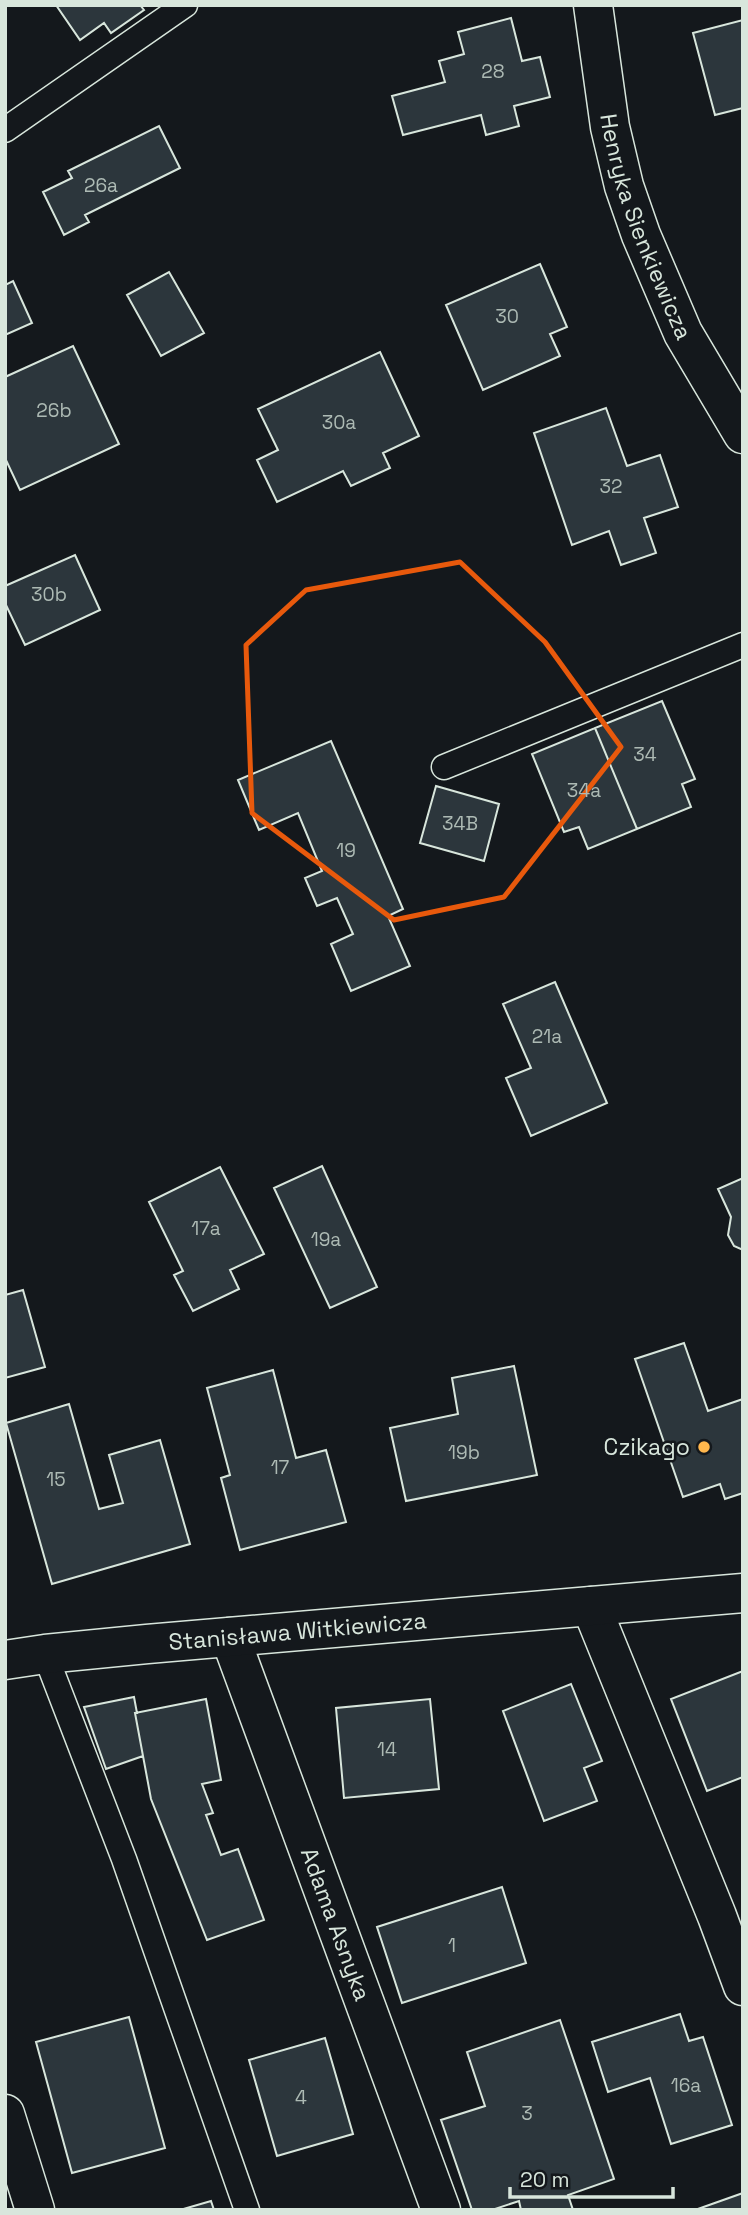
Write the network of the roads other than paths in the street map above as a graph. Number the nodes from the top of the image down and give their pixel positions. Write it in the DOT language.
graph roads {
  1 [pos="185,5"];
  2 [pos="593,5"];
  3 [pos="5,130"];
  4 [pos="740,426"];
  5 [pos="743,645"];
  6 [pos="444,767"];
  7 [pos="743,1592"];
  8 [pos="591,1606"];
  9 [pos="230,1637"];
  10 [pos="45,1654"];
  11 [pos="5,1660"];
  12 [pos="743,1986"];
  13 [pos="5,2114"];
  14 [pos="35,2210"];
  15 [pos="247,2210"];
  16 [pos="441,2210"];
  1 -- 3 [label="lane"];
  2 -- 4 [label="street, Henryka Sienkiewicza"];
  5 -- 6 [label="lane"];
  7 -- 8 [label="street, Stanisława Witkiewicza"];
  8 -- 9 [label="street, Stanisława Witkiewicza"];
  8 -- 12 [label="street"];
  9 -- 10 [label="street, Stanisława Witkiewicza"];
  9 -- 16 [label="street, Adama Asnyka"];
  10 -- 11 [label="street, Stanisława Witkiewicza"];
  10 -- 15 [label="lane"];
  13 -- 14 [label="street"];
}
